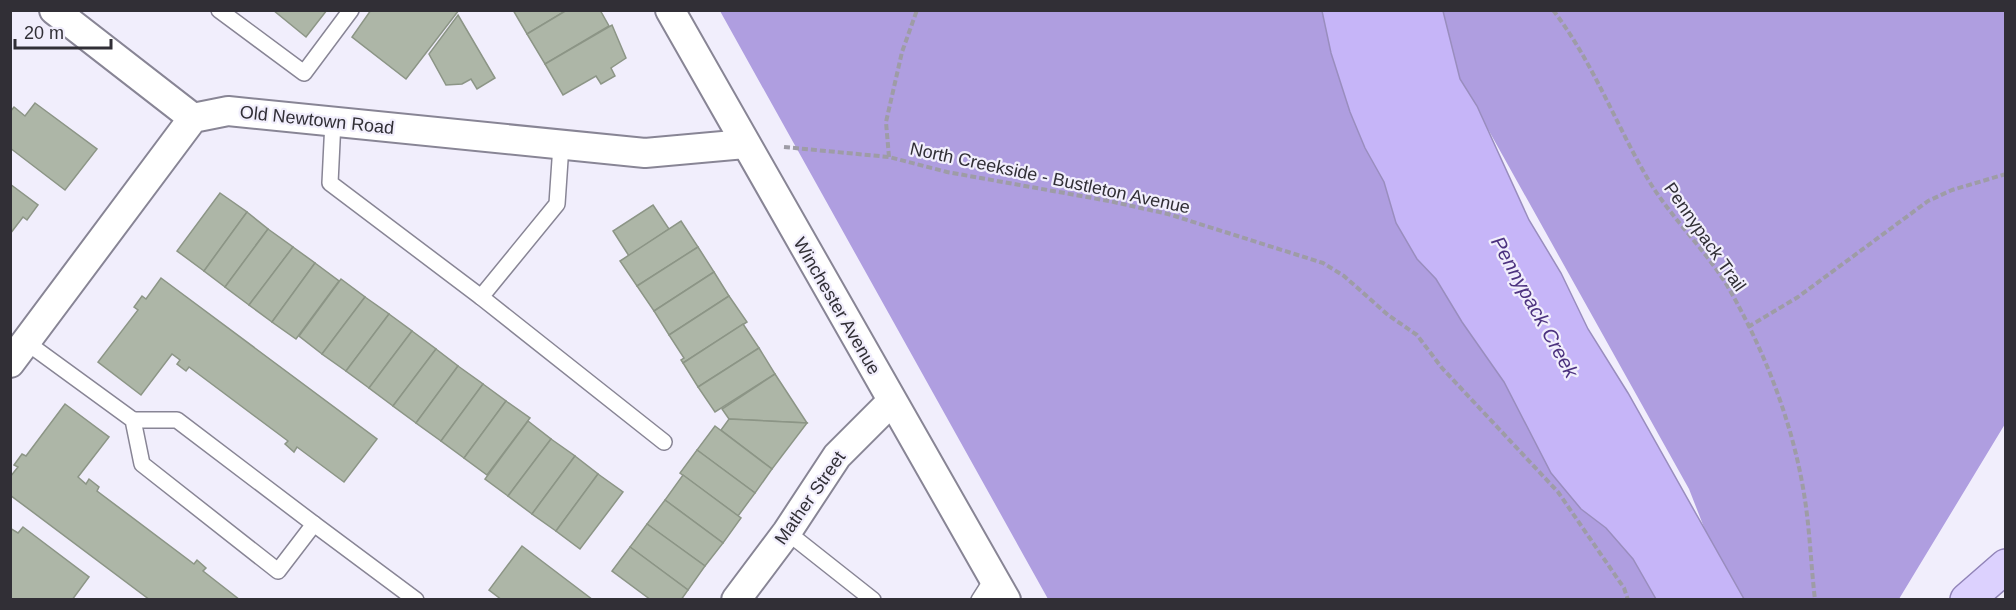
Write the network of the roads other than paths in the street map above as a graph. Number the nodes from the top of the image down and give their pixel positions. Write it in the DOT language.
graph roads {
  1 [pos="54,10"];
  2 [pos="219,10"];
  3 [pos="351,10"];
  4 [pos="670,10"];
  5 [pos="193,118"];
  6 [pos="333,122"];
  7 [pos="745,144"];
  8 [pos="561,145"];
  9 [pos="481,297"];
  10 [pos="18,352"];
  11 [pos="891,402"];
  12 [pos="132,420"];
  13 [pos="664,441"];
  14 [pos="314,524"];
  15 [pos="787,532"];
  16 [pos="2006,566"];
  17 [pos="2006,572"];
  18 [pos="993,592"];
  19 [pos="416,600"];
  20 [pos="736,600"];
  21 [pos="873,600"];
  22 [pos="1967,600"];
  23 [pos="1996,600"];
  1 -- 5 [label="street"];
  2 -- 3 [label="lane"];
  4 -- 7 [label="street, Winchester Avenue"];
  5 -- 6 [label="street, Old Newtown Road"];
  5 -- 10 [label="street"];
  6 -- 8 [label="street, Old Newtown Road"];
  6 -- 9 [label="lane"];
  7 -- 8 [label="street, Old Newtown Road"];
  7 -- 11 [label="street, Winchester Avenue"];
  8 -- 9 [label="lane"];
  9 -- 13 [label="lane"];
  10 -- 12 [label="lane"];
  11 -- 15 [label="street, Mather Street"];
  11 -- 18 [label="street, Winchester Avenue"];
  12 -- 14 [label="lane"];
  12 -- 14 [label="lane"];
  14 -- 19 [label="lane"];
  15 -- 20 [label="street, Mather Street"];
  15 -- 21 [label="lane"];
  16 -- 22 [label="main road"];
  17 -- 23 [label="main road"];
}
